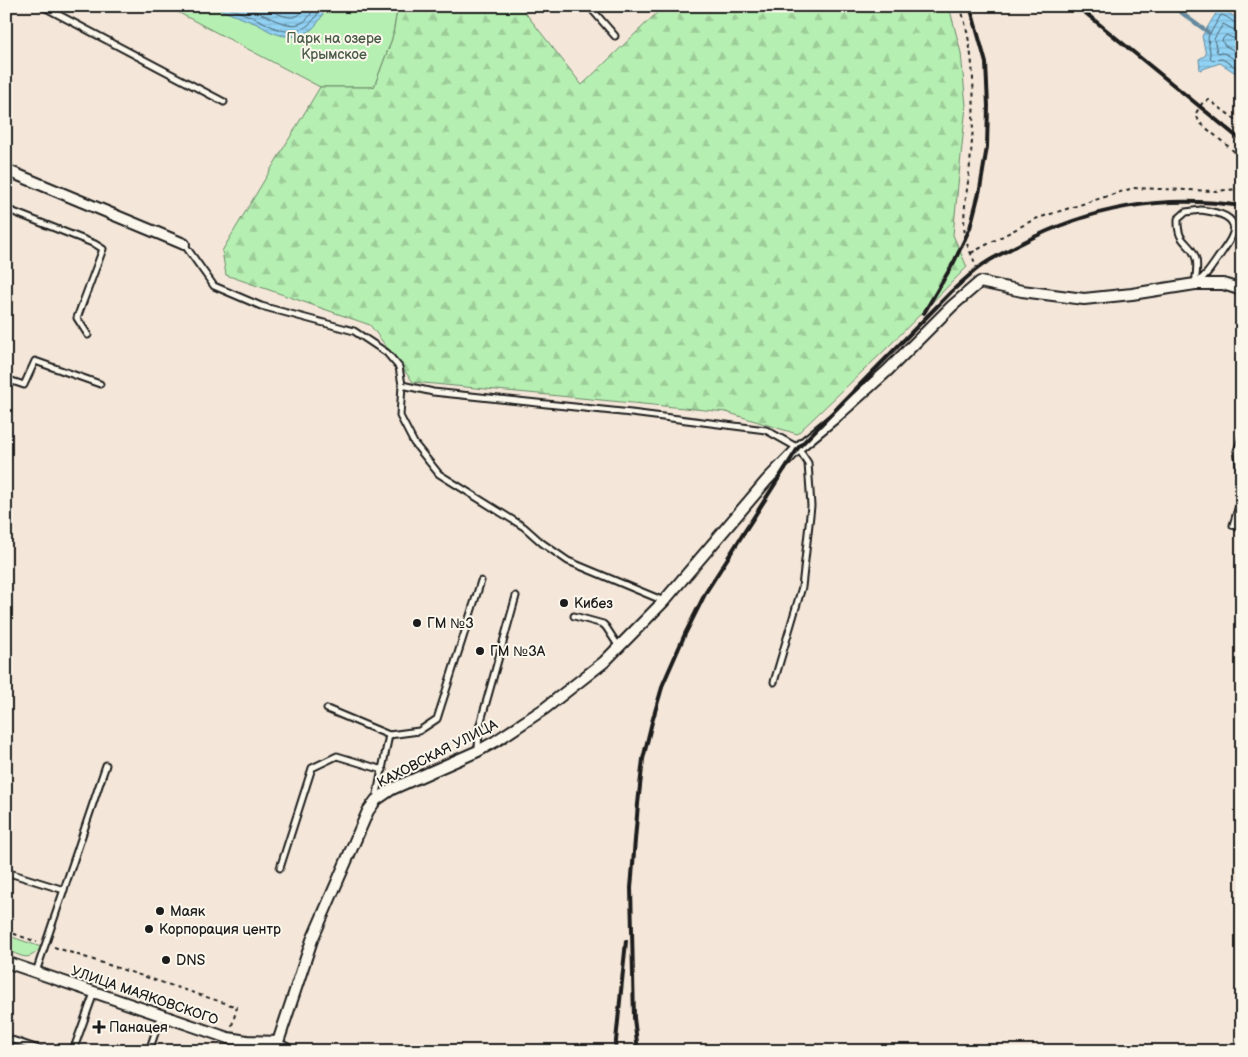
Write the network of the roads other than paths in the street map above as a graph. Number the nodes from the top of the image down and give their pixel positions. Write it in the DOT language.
graph roads {
  1 [pos="42,6"];
  2 [pos="589,6"];
  3 [pos="615,36"];
  4 [pos="224,102"];
  5 [pos="6,170"];
  6 [pos="6,210"];
  7 [pos="184,244"];
  8 [pos="1195,284"];
  9 [pos="1242,290"];
  10 [pos="88,335"];
  11 [pos="6,379"];
  12 [pos="100,384"];
  13 [pos="402,385"];
  14 [pos="1242,437"];
  15 [pos="798,448"];
  16 [pos="1242,479"];
  17 [pos="1242,496"];
  18 [pos="1242,529"];
  19 [pos="481,581"];
  20 [pos="516,596"];
  21 [pos="664,600"];
  22 [pos="574,616"];
  23 [pos="619,647"];
  24 [pos="774,682"];
  25 [pos="327,709"];
  26 [pos="390,735"];
  27 [pos="478,751"];
  28 [pos="106,765"];
  29 [pos="383,770"];
  30 [pos="376,800"];
  31 [pos="280,868"];
  32 [pos="6,872"];
  33 [pos="64,890"];
  34 [pos="6,962"];
  35 [pos="36,972"];
  36 [pos="94,993"];
  37 [pos="161,1015"];
  38 [pos="6,1038"];
  39 [pos="277,1046"];
  40 [pos="29,1048"];
  41 [pos="45,1051"];
  42 [pos="72,1051"];
  43 [pos="148,1051"];
  44 [pos="296,1051"];
  1 -- 4 [label="lane"];
  2 -- 3 [label="lane"];
  5 -- 7 [label="street"];
  6 -- 10 [label="lane"];
  7 -- 13 [label="lane"];
  8 -- 8 [label="lane"];
  8 -- 9 [label="street"];
  8 -- 15 [label="street, КАХОВСКАЯ УЛИЦА"];
  11 -- 12 [label="lane"];
  13 -- 15 [label="lane"];
  13 -- 21 [label="lane"];
  14 -- 16 [label="lane"];
  15 -- 21 [label="street, КАХОВСКАЯ УЛИЦА"];
  15 -- 24 [label="lane"];
  17 -- 18 [label="lane"];
  19 -- 26 [label="lane"];
  20 -- 27 [label="lane"];
  21 -- 23 [label="street, КАХОВСКАЯ УЛИЦА"];
  22 -- 23 [label="lane"];
  23 -- 27 [label="street, КАХОВСКАЯ УЛИЦА"];
  25 -- 26 [label="lane"];
  26 -- 29 [label="lane"];
  27 -- 30 [label="street, КАХОВСКАЯ УЛИЦА"];
  28 -- 33 [label="lane"];
  29 -- 30 [label="lane"];
  29 -- 31 [label="lane"];
  30 -- 39 [label="street, КАХОВСКАЯ УЛИЦА"];
  32 -- 33 [label="lane"];
  33 -- 35 [label="lane"];
  34 -- 35 [label="street, УЛИЦА МАЯКОВСКОГО"];
  35 -- 36 [label="street, УЛИЦА МАЯКОВСКОГО"];
  36 -- 37 [label="street, УЛИЦА МАЯКОВСКОГО"];
  36 -- 42 [label="lane"];
  37 -- 39 [label="street, УЛИЦА МАЯКОВСКОГО"];
  37 -- 43 [label="lane"];
  38 -- 40 [label="lane"];
  39 -- 44 [label="lane"];
  40 -- 41 [label="lane"];
}
